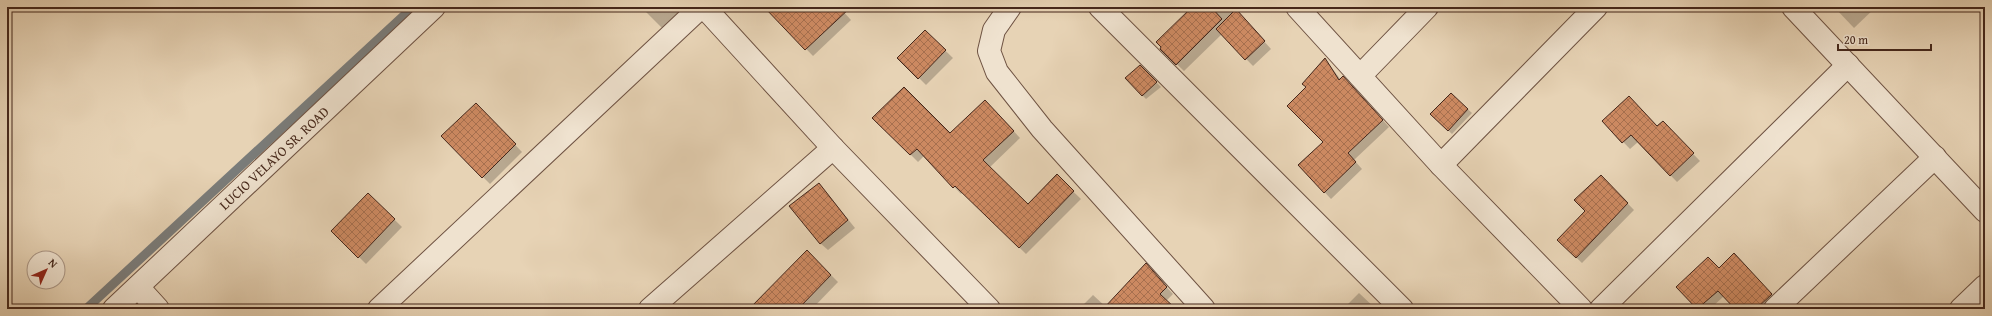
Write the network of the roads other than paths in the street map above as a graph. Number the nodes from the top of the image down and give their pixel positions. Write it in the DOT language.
graph roads {
  1 [pos="434,7"];
  2 [pos="702,7"];
  3 [pos="1010,7"];
  4 [pos="1100,7"];
  5 [pos="1298,7"];
  6 [pos="1427,7"];
  7 [pos="1596,7"];
  8 [pos="1793,7"];
  9 [pos="1848,65"];
  10 [pos="1360,76"];
  11 [pos="834,148"];
  12 [pos="1934,157"];
  13 [pos="1441,165"];
  14 [pos="1985,211"];
  15 [pos="1985,286"];
  16 [pos="138,287"];
  17 [pos="114,309"];
  18 [pos="158,309"];
  19 [pos="379,309"];
  20 [pos="650,309"];
  21 [pos="989,309"];
  22 [pos="1204,309"];
  23 [pos="1402,309"];
  24 [pos="1582,309"];
  25 [pos="1601,309"];
  26 [pos="1775,309"];
  27 [pos="1961,309"];
  1 -- 16 [label="street, LUCIO VELAYO SR. ROAD"];
  2 -- 11 [label="street"];
  2 -- 19 [label="street"];
  3 -- 22 [label="street"];
  4 -- 23 [label="street"];
  5 -- 10 [label="street"];
  6 -- 10 [label="street"];
  7 -- 13 [label="street"];
  8 -- 9 [label="street"];
  9 -- 12 [label="street"];
  9 -- 25 [label="street"];
  10 -- 13 [label="street"];
  11 -- 20 [label="street"];
  11 -- 21 [label="street"];
  12 -- 14 [label="street"];
  12 -- 26 [label="street"];
  13 -- 24 [label="street"];
  15 -- 27 [label="street"];
  16 -- 17 [label="street, LUCIO VELAYO SR. ROAD"];
  16 -- 18 [label="street"];
}
